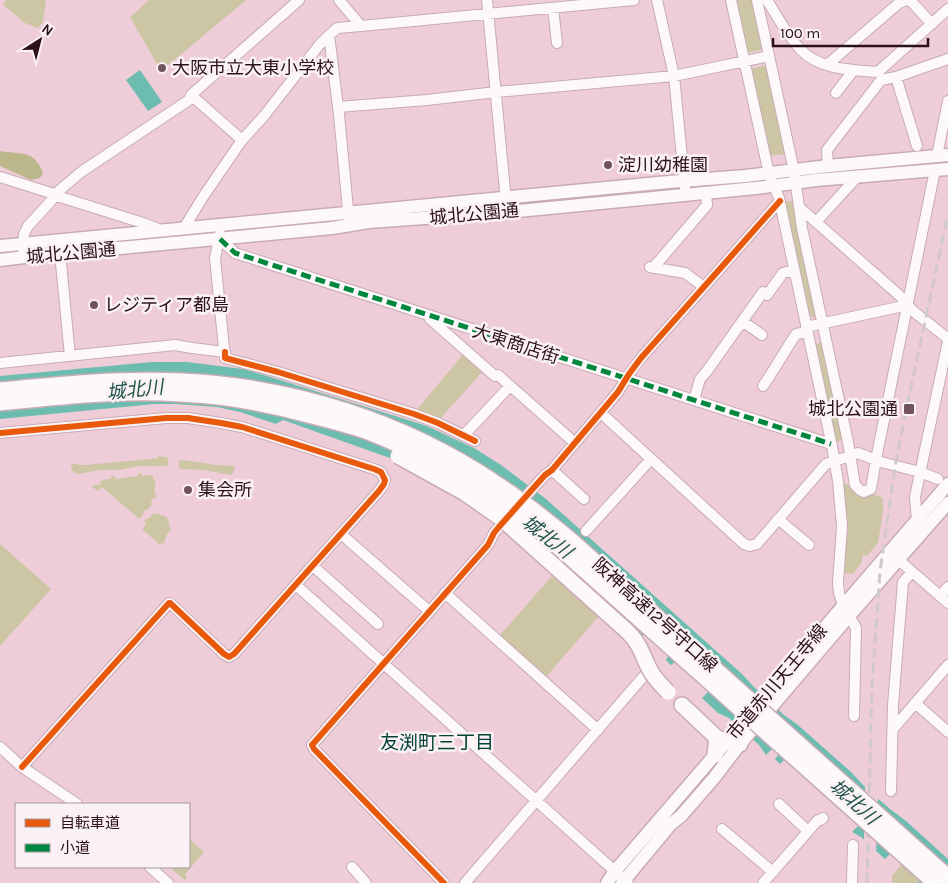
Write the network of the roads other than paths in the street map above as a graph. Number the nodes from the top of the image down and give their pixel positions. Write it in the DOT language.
graph roads {
  1 [pos="299,0"];
  2 [pos="339,0"];
  3 [pos="487,0"];
  4 [pos="634,0"];
  5 [pos="657,0"];
  6 [pos="731,0"];
  7 [pos="909,0"];
  8 [pos="761,1"];
  9 [pos="553,8"];
  10 [pos="948,9"];
  11 [pos="488,14"];
  12 [pos="932,24"];
  13 [pos="360,26"];
  14 [pos="329,35"];
  15 [pos="556,43"];
  16 [pos="769,56"];
  17 [pos="948,59"];
  18 [pos="744,61"];
  19 [pos="826,65"];
  20 [pos="853,71"];
  21 [pos="674,76"];
  22 [pos="879,76"];
  23 [pos="896,77"];
  24 [pos="496,92"];
  25 [pos="836,93"];
  26 [pos="191,95"];
  27 [pos="948,101"];
  28 [pos="338,107"];
  29 [pos="242,140"];
  30 [pos="917,146"];
  31 [pos="943,156"];
  32 [pos="828,166"];
  33 [pos="948,169"];
  34 [pos="935,170"];
  35 [pos="858,176"];
  36 [pos="0,177"];
  37 [pos="795,177"];
  38 [pos="771,180"];
  39 [pos="685,188"];
  40 [pos="706,193"];
  41 [pos="54,195"];
  42 [pos="505,198"];
  43 [pos="780,201"];
  44 [pos="800,208"];
  45 [pos="507,212"];
  46 [pos="349,219"];
  47 [pos="816,222"];
  48 [pos="221,225"];
  49 [pos="184,228"];
  50 [pos="161,230"];
  51 [pos="220,239"];
  52 [pos="23,244"];
  53 [pos="0,246"];
  54 [pos="60,254"];
  55 [pos="24,258"];
  56 [pos="0,260"];
  57 [pos="794,270"];
  58 [pos="704,286"];
  59 [pos="908,305"];
  60 [pos="426,315"];
  61 [pos="742,321"];
  62 [pos="823,323"];
  63 [pos="807,329"];
  64 [pos="762,335"];
  65 [pos="948,341"];
  66 [pos="225,352"];
  67 [pos="70,356"];
  68 [pos="0,363"];
  69 [pos="627,379"];
  70 [pos="510,386"];
  71 [pos="764,386"];
  72 [pos="0,390"];
  73 [pos="694,400"];
  74 [pos="0,403"];
  75 [pos="301,413"];
  76 [pos="601,414"];
  77 [pos="0,433"];
  78 [pos="464,435"];
  79 [pos="475,441"];
  80 [pos="575,443"];
  81 [pos="831,444"];
  82 [pos="851,456"];
  83 [pos="651,459"];
  84 [pos="876,459"];
  85 [pos="835,461"];
  86 [pos="552,470"];
  87 [pos="920,472"];
  88 [pos="943,481"];
  89 [pos="584,499"];
  90 [pos="948,503"];
  91 [pos="778,519"];
  92 [pos="917,520"];
  93 [pos="586,531"];
  94 [pos="341,534"];
  95 [pos="809,546"];
  96 [pos="894,555"];
  97 [pos="313,566"];
  98 [pos="912,572"];
  99 [pos="296,585"];
  100 [pos="948,587"];
  101 [pos="446,593"];
  102 [pos="944,599"];
  103 [pos="846,610"];
  104 [pos="429,611"];
  105 [pos="378,624"];
  106 [pos="383,664"];
  107 [pos="948,665"];
  108 [pos="643,677"];
  109 [pos="668,692"];
  110 [pos="915,703"];
  111 [pos="682,705"];
  112 [pos="854,716"];
  113 [pos="893,729"];
  114 [pos="598,730"];
  115 [pos="948,732"];
  116 [pos="729,740"];
  117 [pos="0,747"];
  118 [pos="715,754"];
  119 [pos="22,767"];
  120 [pos="891,791"];
  121 [pos="536,800"];
  122 [pos="76,803"];
  123 [pos="778,804"];
  124 [pos="823,818"];
  125 [pos="722,829"];
  126 [pos="808,831"];
  127 [pos="853,845"];
  128 [pos="151,868"];
  129 [pos="352,868"];
  130 [pos="773,872"];
  131 [pos="948,877"];
  132 [pos="622,879"];
  133 [pos="765,882"];
  134 [pos="168,883"];
  135 [pos="366,883"];
  136 [pos="444,883"];
  137 [pos="465,883"];
  138 [pos="607,883"];
  139 [pos="852,883"];
  140 [pos="935,883"];
  1 -- 26 [label="street"];
  2 -- 13 [label="street"];
  3 -- 11 [label="street"];
  4 -- 9 [label="street"];
  5 -- 21 [label="street"];
  6 -- 18 [label="street"];
  7 -- 12 [label="street"];
  7 -- 19 [label="street"];
  8 -- 16 [label="street"];
  8 -- 19 [label="street"];
  9 -- 11 [label="street"];
  9 -- 15 [label="street"];
  10 -- 12 [label="street"];
  11 -- 13 [label="street"];
  11 -- 24 [label="street"];
  12 -- 22 [label="street"];
  13 -- 14 [label="street"];
  14 -- 28 [label="street"];
  14 -- 29 [label="street"];
  16 -- 18 [label="street"];
  16 -- 37 [label="street"];
  17 -- 23 [label="street"];
  18 -- 21 [label="street"];
  18 -- 38 [label="street"];
  19 -- 20 [label="street"];
  20 -- 22 [label="street"];
  20 -- 25 [label="street"];
  21 -- 24 [label="street"];
  21 -- 39 [label="street"];
  22 -- 23 [label="street"];
  22 -- 32 [label="street"];
  23 -- 30 [label="street"];
  24 -- 28 [label="street"];
  24 -- 42 [label="street"];
  26 -- 29 [label="street"];
  26 -- 41 [label="street"];
  27 -- 31 [label="street"];
  28 -- 46 [label="street"];
  29 -- 49 [label="street"];
  31 -- 32 [label="main road, 城北公園通"];
  32 -- 37 [label="main road, 城北公園通"];
  33 -- 34 [label="main road, 城北公園通"];
  34 -- 35 [label="main road, 城北公園通"];
  34 -- 59 [label="street"];
  35 -- 37 [label="main road, 城北公園通"];
  35 -- 47 [label="street"];
  36 -- 41 [label="street"];
  37 -- 38 [label="main road, 城北公園通"];
  37 -- 44 [label="street"];
  38 -- 39 [label="main road, 城北公園通"];
  38 -- 40 [label="main road, 城北公園通"];
  38 -- 43 [label="street"];
  39 -- 40 [label="main road, 城北公園通"];
  39 -- 42 [label="main road, 城北公園通"];
  39 -- 45 [label="main road, 城北公園通"];
  40 -- 58 [label="street"];
  41 -- 50 [label="street"];
  41 -- 52 [label="street"];
  42 -- 45 [label="street"];
  42 -- 46 [label="main road, 城北公園通"];
  43 -- 57 [label="street"];
  43 -- 58 [label="street"];
  44 -- 47 [label="street"];
  44 -- 62 [label="street"];
  45 -- 46 [label="main road, 城北公園通"];
  46 -- 48 [label="main road, 城北公園通"];
  46 -- 51 [label="main road, 城北公園通"];
  47 -- 59 [label="street"];
  48 -- 49 [label="main road, 城北公園通"];
  48 -- 51 [label="street"];
  49 -- 50 [label="main road, 城北公園通"];
  50 -- 52 [label="main road, 城北公園通"];
  51 -- 54 [label="main road, 城北公園通"];
  51 -- 60 [label="street, 大東商店街"];
  51 -- 66 [label="street"];
  52 -- 53 [label="main road, 城北公園通"];
  52 -- 55 [label="street"];
  54 -- 55 [label="main road, 城北公園通"];
  54 -- 67 [label="street"];
  55 -- 56 [label="main road, 城北公園通"];
  57 -- 61 [label="street"];
  57 -- 63 [label="street"];
  58 -- 69 [label="street"];
  59 -- 62 [label="street"];
  59 -- 65 [label="street"];
  59 -- 84 [label="street"];
  60 -- 69 [label="street, 大東商店街"];
  60 -- 70 [label="street"];
  61 -- 64 [label="street"];
  61 -- 73 [label="street"];
  62 -- 63 [label="street"];
  62 -- 82 [label="street"];
  63 -- 71 [label="street"];
  63 -- 81 [label="street"];
  65 -- 87 [label="street"];
  66 -- 67 [label="street"];
  66 -- 78 [label="street"];
  67 -- 68 [label="street"];
  69 -- 73 [label="street, 大東商店街"];
  69 -- 76 [label="street"];
  70 -- 78 [label="street"];
  70 -- 80 [label="street"];
  72 -- 131 [label="highway, 阪神高速12号守口線, bridge"];
  73 -- 81 [label="street, 大東商店街"];
  74 -- 75 [label="highway, 阪神高速12号守口線, bridge"];
  75 -- 109 [label="highway, bridge"];
  75 -- 140 [label="highway, 阪神高速12号守口線, bridge"];
  76 -- 80 [label="street"];
  76 -- 83 [label="street"];
  77 -- 94 [label="street"];
  78 -- 79 [label="street"];
  80 -- 86 [label="street"];
  81 -- 85 [label="street"];
  82 -- 84 [label="street"];
  82 -- 84 [label="street"];
  82 -- 85 [label="street"];
  83 -- 91 [label="street"];
  83 -- 93 [label="street"];
  84 -- 87 [label="street"];
  85 -- 91 [label="street"];
  85 -- 103 [label="street"];
  86 -- 89 [label="street"];
  86 -- 101 [label="street, bridge"];
  87 -- 88 [label="street"];
  87 -- 92 [label="street"];
  88 -- 92 [label="main road, 市道赤川天王寺線"];
  90 -- 96 [label="main road, 市道赤川天王寺線"];
  91 -- 95 [label="street"];
  92 -- 96 [label="main road, 市道赤川天王寺線"];
  94 -- 97 [label="street"];
  94 -- 104 [label="street"];
  96 -- 98 [label="street"];
  96 -- 103 [label="main road, 市道赤川天王寺線"];
  97 -- 99 [label="street"];
  97 -- 105 [label="street"];
  98 -- 102 [label="street"];
  98 -- 113 [label="street"];
  99 -- 106 [label="street"];
  99 -- 119 [label="street"];
  100 -- 102 [label="street"];
  101 -- 104 [label="street"];
  101 -- 114 [label="street"];
  103 -- 112 [label="street"];
  103 -- 116 [label="main road, 市道赤川天王寺線, bridge"];
  104 -- 106 [label="street"];
  106 -- 121 [label="street"];
  106 -- 136 [label="street"];
  107 -- 110 [label="street"];
  108 -- 114 [label="street"];
  110 -- 113 [label="street"];
  110 -- 115 [label="street"];
  111 -- 116 [label="highway"];
  113 -- 120 [label="street"];
  114 -- 121 [label="street"];
  116 -- 118 [label="highway"];
  116 -- 132 [label="main road, 市道赤川天王寺線"];
  117 -- 119 [label="street"];
  118 -- 132 [label="main road, 市道赤川天王寺線"];
  119 -- 122 [label="street"];
  121 -- 132 [label="street"];
  121 -- 137 [label="street"];
  123 -- 126 [label="street"];
  124 -- 126 [label="street"];
  125 -- 130 [label="street"];
  126 -- 130 [label="street"];
  127 -- 139 [label="street"];
  128 -- 134 [label="street"];
  129 -- 135 [label="street"];
  130 -- 133 [label="street"];
  132 -- 138 [label="main road, 市道赤川天王寺線"];
}
